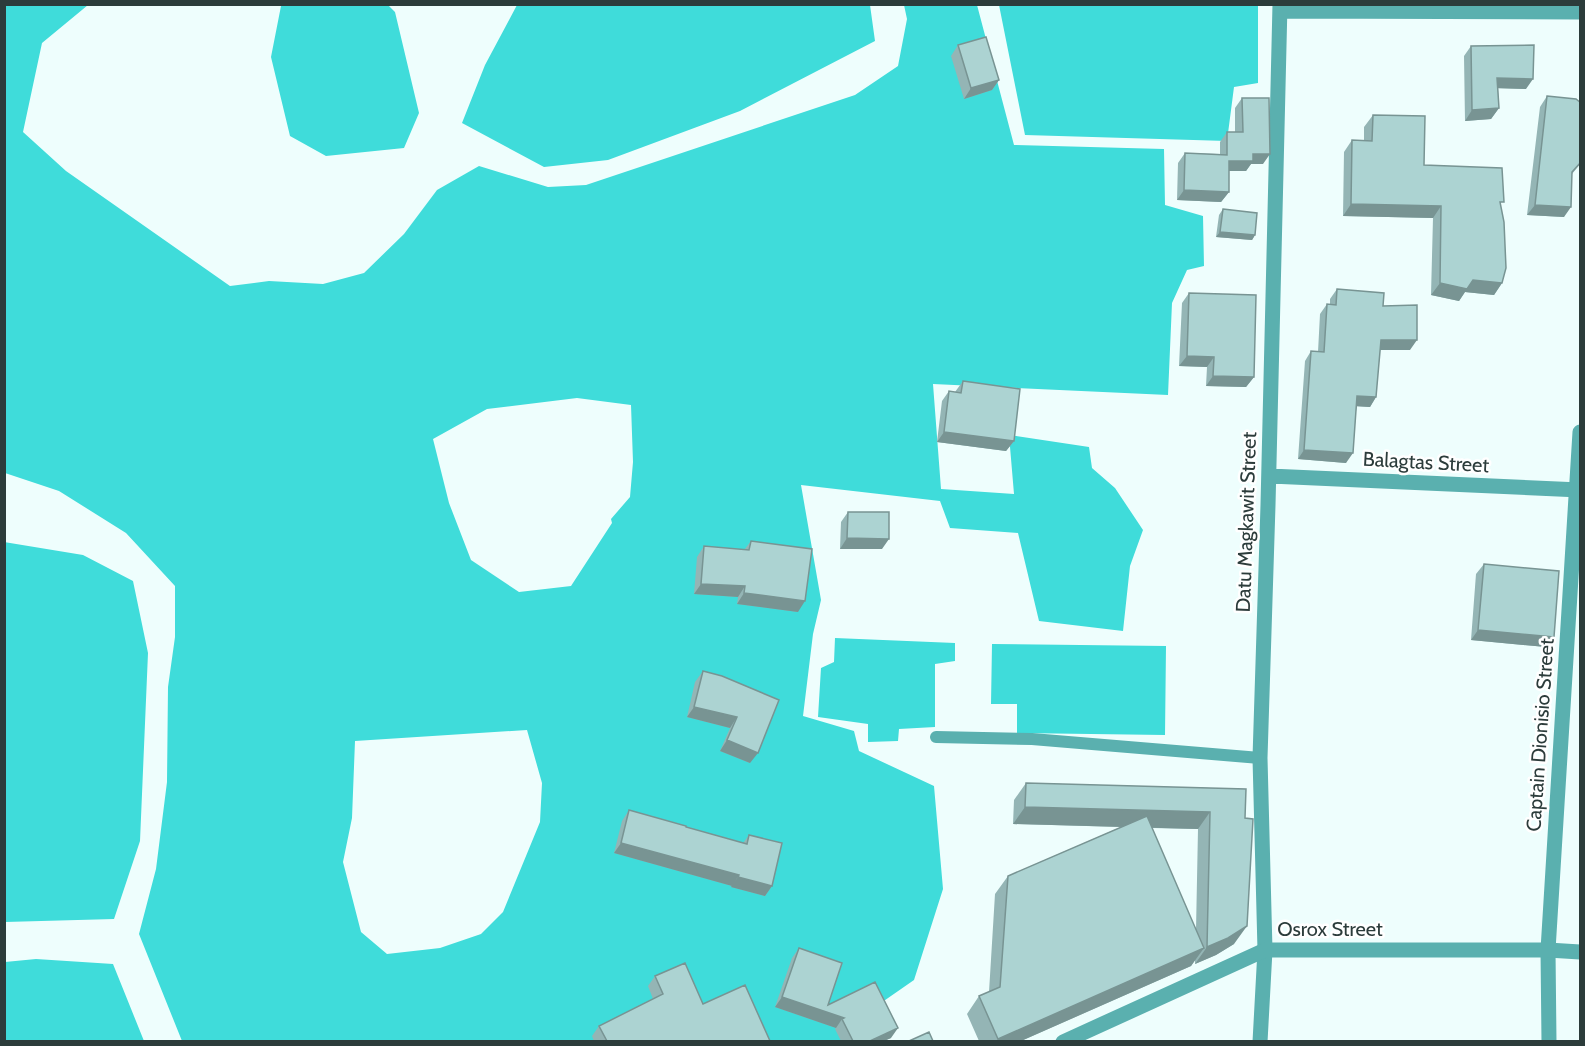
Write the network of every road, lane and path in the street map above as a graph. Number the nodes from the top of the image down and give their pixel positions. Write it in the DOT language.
graph roads {
  1 [pos="1280,8"];
  2 [pos="1581,12"];
  3 [pos="1581,432"];
  4 [pos="1269,476"];
  5 [pos="1579,490"];
  6 [pos="936,737"];
  7 [pos="1260,758"];
  8 [pos="1265,950"];
  9 [pos="1548,950"];
  10 [pos="1581,952"];
  11 [pos="1063,1041"];
  12 [pos="1260,1041"];
  13 [pos="1548,1041"];
  1 -- 2 [label="street"];
  1 -- 4 [label="street, Datu Magkawit Street"];
  3 -- 5 [label="street, Captain Dionisio Street"];
  4 -- 5 [label="street, Balagtas Street"];
  4 -- 7 [label="street, Datu Magkawit Street"];
  5 -- 9 [label="street, Captain Dionisio Street"];
  6 -- 7 [label="lane"];
  7 -- 8 [label="street, Datu Magkawit Street"];
  8 -- 9 [label="street, Osrox Street"];
  8 -- 11 [label="street, Osrox Street"];
  8 -- 12 [label="street, Datu Magkawit Street"];
  9 -- 10 [label="street, Osrox Street"];
  9 -- 13 [label="street, Captain Dionisio Street"];
}
